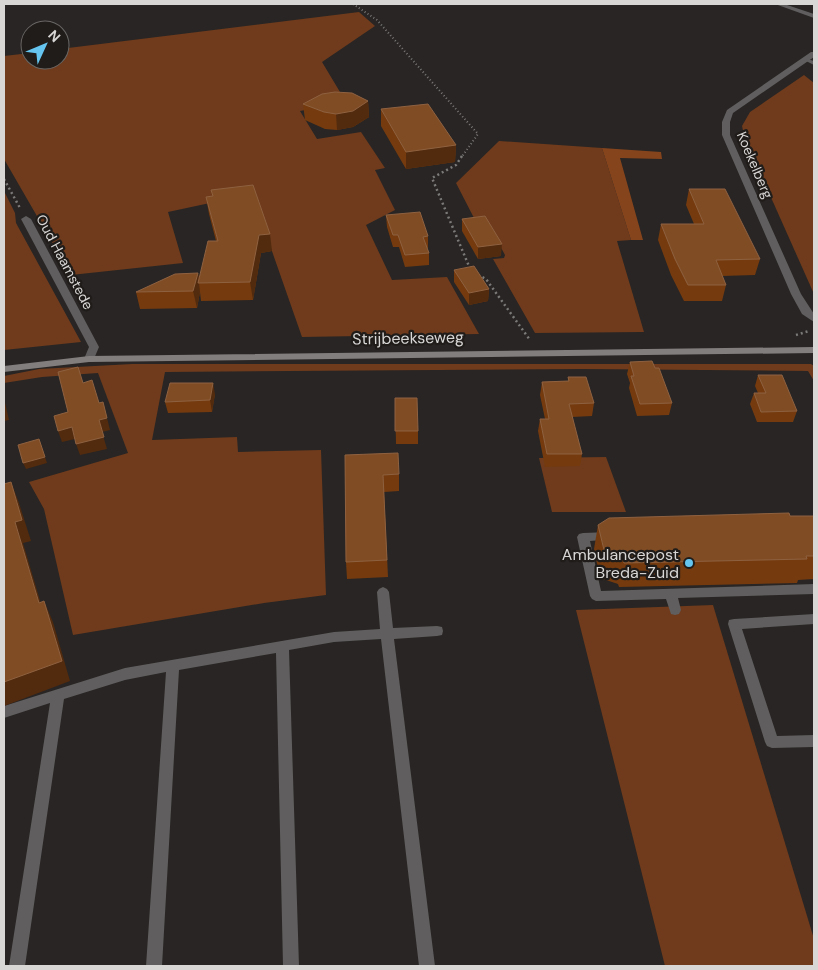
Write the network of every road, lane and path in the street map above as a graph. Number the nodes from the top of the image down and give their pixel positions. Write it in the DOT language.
graph roads {
  1 [pos="353,4"];
  2 [pos="778,4"];
  3 [pos="814,16"];
  4 [pos="814,54"];
  5 [pos="810,61"];
  6 [pos="4,179"];
  7 [pos="26,219"];
  8 [pos="814,318"];
  9 [pos="814,350"];
  10 [pos="533,352"];
  11 [pos="89,360"];
  12 [pos="4,370"];
  13 [pos="621,536"];
  14 [pos="814,589"];
  15 [pos="383,592"];
  16 [pos="670,594"];
  17 [pos="675,610"];
  18 [pos="814,619"];
  19 [pos="436,631"];
  20 [pos="387,633"];
  21 [pos="282,646"];
  22 [pos="173,666"];
  23 [pos="58,695"];
  24 [pos="4,712"];
  25 [pos="814,741"];
  26 [pos="16,966"];
  27 [pos="154,966"];
  28 [pos="291,966"];
  29 [pos="426,966"];
  1 -- 10 [label="path"];
  2 -- 3 [label="street"];
  4 -- 5 [label="street, Koekelberg"];
  5 -- 8 [label="street, Koekelberg"];
  6 -- 7 [label="path, Oud Haamstede"];
  7 -- 11 [label="street, Oud Haamstede"];
  9 -- 10 [label="main road, Strijbeekseweg"];
  10 -- 11 [label="main road, Strijbeekseweg"];
  11 -- 12 [label="main road, Strijbeekseweg"];
  13 -- 16 [label="lane"];
  14 -- 16 [label="lane"];
  15 -- 20 [label="lane"];
  16 -- 17 [label="lane"];
  18 -- 25 [label="lane"];
  19 -- 20 [label="lane"];
  20 -- 21 [label="lane"];
  20 -- 29 [label="lane"];
  21 -- 22 [label="lane"];
  21 -- 28 [label="lane"];
  22 -- 23 [label="lane"];
  22 -- 27 [label="lane"];
  23 -- 24 [label="lane"];
  23 -- 26 [label="lane"];
}
